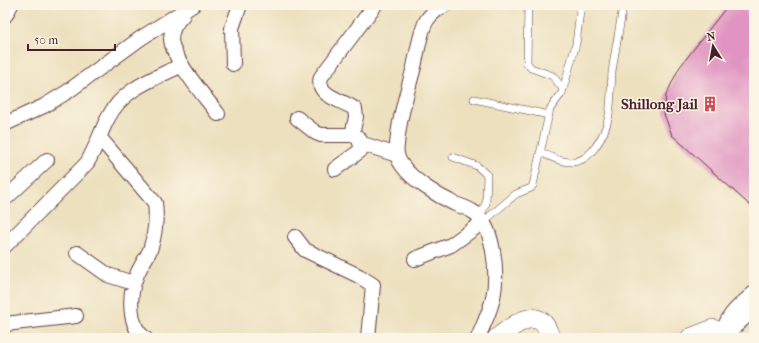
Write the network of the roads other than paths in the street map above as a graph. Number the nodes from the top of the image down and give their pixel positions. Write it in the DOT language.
graph roads {
  1 [pos="11,5"];
  2 [pos="193,5"];
  3 [pos="240,5"];
  4 [pos="375,5"];
  5 [pos="445,5"];
  6 [pos="528,5"];
  7 [pos="578,5"];
  8 [pos="623,5"];
  9 [pos="5,16"];
  10 [pos="233,64"];
  11 [pos="182,65"];
  12 [pos="563,89"];
  13 [pos="474,100"];
  14 [pos="218,114"];
  15 [pos="548,116"];
  16 [pos="297,118"];
  17 [pos="5,124"];
  18 [pos="100,138"];
  19 [pos="356,139"];
  20 [pos="540,152"];
  21 [pos="397,155"];
  22 [pos="453,157"];
  23 [pos="47,160"];
  24 [pos="334,169"];
  25 [pos="5,199"];
  26 [pos="481,219"];
  27 [pos="295,237"];
  28 [pos="5,246"];
  29 [pos="77,253"];
  30 [pos="415,259"];
  31 [pos="134,284"];
  32 [pos="754,293"];
  33 [pos="754,310"];
  34 [pos="76,316"];
  35 [pos="5,324"];
  36 [pos="547,330"];
  37 [pos="145,338"];
  38 [pos="368,338"];
  39 [pos="478,338"];
  40 [pos="497,338"];
  41 [pos="565,338"];
  42 [pos="690,338"];
  43 [pos="724,338"];
  1 -- 9 [label="street"];
  2 -- 11 [label="street"];
  2 -- 17 [label="street"];
  3 -- 10 [label="street"];
  4 -- 19 [label="street"];
  5 -- 21 [label="street"];
  6 -- 12 [label="lane"];
  7 -- 12 [label="lane"];
  8 -- 20 [label="lane"];
  11 -- 14 [label="street"];
  11 -- 18 [label="street"];
  12 -- 15 [label="lane"];
  13 -- 15 [label="lane"];
  15 -- 20 [label="lane"];
  16 -- 19 [label="street"];
  18 -- 28 [label="street"];
  18 -- 31 [label="street"];
  19 -- 21 [label="street"];
  19 -- 24 [label="street"];
  20 -- 26 [label="lane"];
  21 -- 26 [label="street"];
  22 -- 26 [label="lane"];
  23 -- 25 [label="street"];
  26 -- 30 [label="street"];
  26 -- 39 [label="street"];
  27 -- 38 [label="street"];
  29 -- 31 [label="street"];
  31 -- 37 [label="street"];
  32 -- 43 [label="street"];
  33 -- 43 [label="street"];
  34 -- 35 [label="street"];
  36 -- 40 [label="street"];
  36 -- 41 [label="street"];
  42 -- 43 [label="street"];
}
